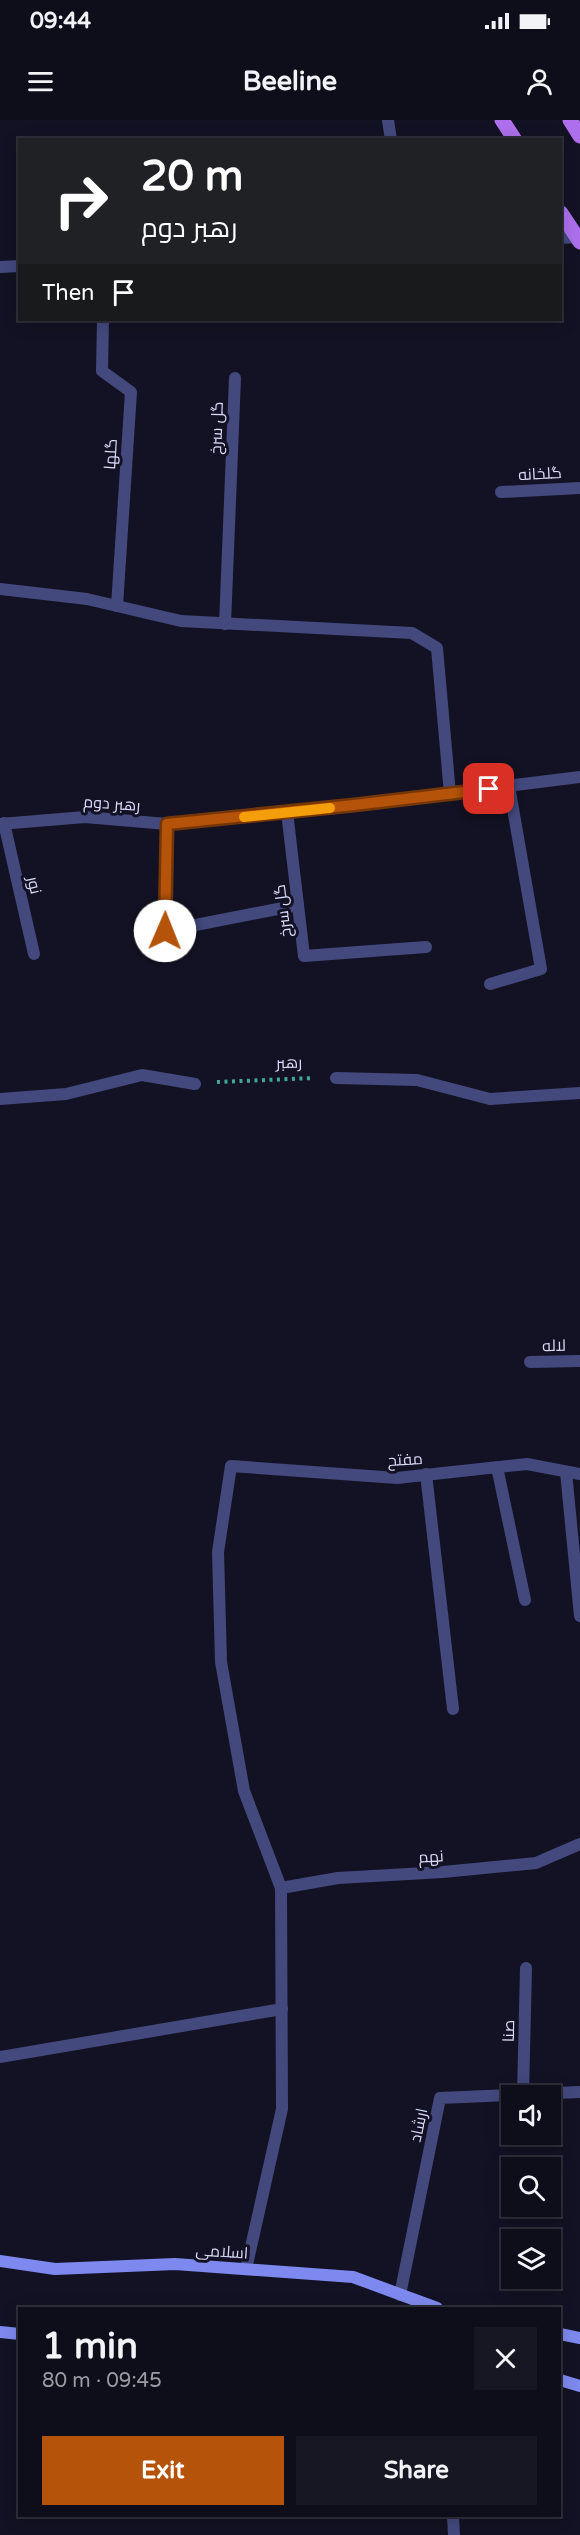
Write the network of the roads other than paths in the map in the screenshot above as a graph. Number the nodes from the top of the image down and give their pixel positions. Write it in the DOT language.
graph roads {
  1 [pos="388,120"];
  2 [pos="502,120"];
  3 [pos="570,120"];
  4 [pos="580,136"];
  5 [pos="391,138"];
  6 [pos="513,138"];
  7 [pos="562,215"];
  8 [pos="572,239"];
  9 [pos="18,266"];
  10 [pos="0,267"];
  11 [pos="103,321"];
  12 [pos="235,378"];
  13 [pos="580,488"];
  14 [pos="501,492"];
  15 [pos="0,589"];
  16 [pos="117,606"];
  17 [pos="225,624"];
  18 [pos="580,777"];
  19 [pos="509,786"];
  20 [pos="450,794"];
  21 [pos="287,812"];
  22 [pos="2,824"];
  23 [pos="167,824"];
  24 [pos="298,905"];
  25 [pos="426,946"];
  26 [pos="33,954"];
  27 [pos="490,984"];
  28 [pos="336,1078"];
  29 [pos="195,1084"];
  30 [pos="580,1093"];
  31 [pos="0,1099"];
  32 [pos="580,1361"];
  33 [pos="530,1362"];
  34 [pos="497,1467"];
  35 [pos="566,1472"];
  36 [pos="426,1474"];
  37 [pos="580,1474"];
  38 [pos="525,1600"];
  39 [pos="580,1616"];
  40 [pos="453,1709"];
  41 [pos="580,1844"];
  42 [pos="281,1888"];
  43 [pos="526,1968"];
  44 [pos="282,2009"];
  45 [pos="0,2057"];
  46 [pos="524,2085"];
  47 [pos="580,2092"];
  48 [pos="561,2093"];
  49 [pos="501,2096"];
  50 [pos="0,2261"];
  51 [pos="246,2269"];
  52 [pos="400,2295"];
  53 [pos="433,2307"];
  54 [pos="18,2334"];
  55 [pos="561,2334"];
  56 [pos="1,2335"];
  57 [pos="580,2338"];
  58 [pos="561,2380"];
  59 [pos="580,2386"];
  60 [pos="453,2517"];
  61 [pos="453,2535"];
  1 -- 5 [label="street"];
  2 -- 6 [label="main road"];
  3 -- 4 [label="main road"];
  7 -- 8 [label="main road"];
  9 -- 10 [label="street"];
  11 -- 16 [label="street, گلها"];
  12 -- 17 [label="street, گل سرخ"];
  13 -- 14 [label="street, گلخانه"];
  15 -- 16 [label="street"];
  16 -- 17 [label="street"];
  17 -- 20 [label="street"];
  18 -- 19 [label="street, رهبر دوم"];
  19 -- 20 [label="street, رهبر دوم"];
  19 -- 27 [label="street"];
  20 -- 21 [label="street, رهبر دوم"];
  21 -- 23 [label="street, رهبر دوم"];
  21 -- 24 [label="street, گل سرخ"];
  22 -- 23 [label="street, رهبر دوم"];
  22 -- 26 [label="street, نور"];
  23 -- 24 [label="street"];
  24 -- 25 [label="street, گل سرخ"];
  28 -- 30 [label="street"];
  29 -- 31 [label="street"];
  32 -- 33 [label="street, لاله"];
  34 -- 35 [label="street, مفتح"];
  34 -- 36 [label="street, مفتح"];
  34 -- 38 [label="street"];
  35 -- 37 [label="street, مفتح"];
  35 -- 39 [label="street"];
  36 -- 40 [label="street"];
  36 -- 42 [label="street, مفتح"];
  41 -- 42 [label="street, نهم"];
  42 -- 44 [label="street"];
  43 -- 46 [label="street, صنا"];
  44 -- 45 [label="street"];
  44 -- 51 [label="street"];
  47 -- 48 [label="street, ارشاد"];
  49 -- 52 [label="street, ارشاد"];
  50 -- 51 [label="street, اسلامی"];
  51 -- 52 [label="street, اسلامی"];
  52 -- 53 [label="street, اسلامی"];
  54 -- 56 [label="street"];
  55 -- 57 [label="street"];
  58 -- 59 [label="street"];
  60 -- 61 [label="street"];
}
